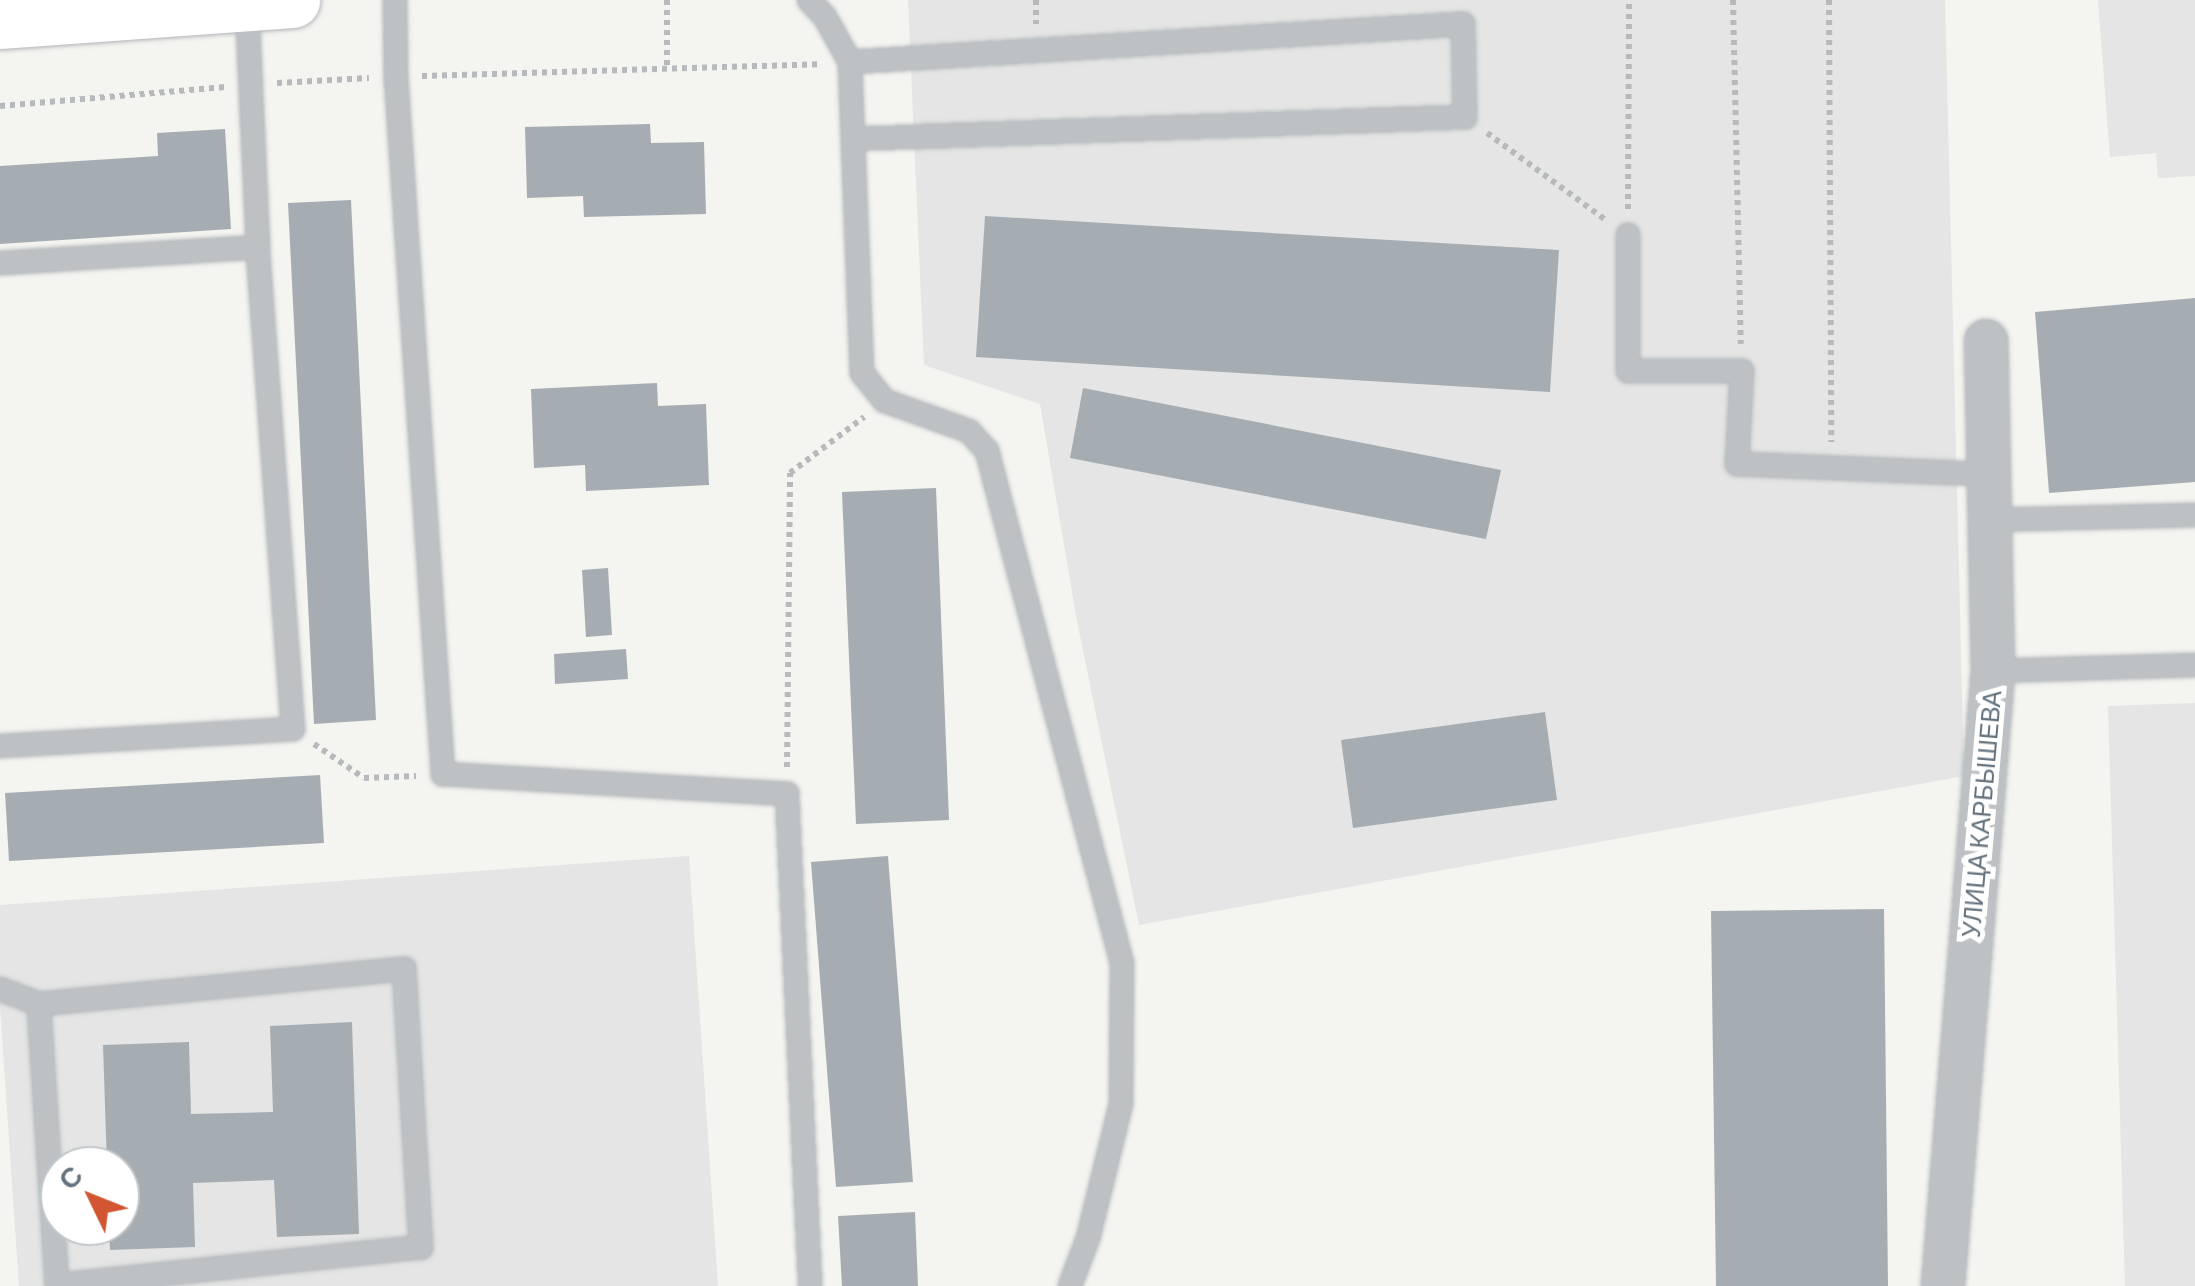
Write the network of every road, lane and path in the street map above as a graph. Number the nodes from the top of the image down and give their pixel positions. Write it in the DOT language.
graph roads {
  1 [pos="396,0"];
  2 [pos="667,0"];
  3 [pos="808,0"];
  4 [pos="1630,0"];
  5 [pos="1733,0"];
  6 [pos="1829,0"];
  7 [pos="270,2"];
  8 [pos="0,20"];
  9 [pos="850,62"];
  10 [pos="667,68"];
  11 [pos="1465,117"];
  12 [pos="854,139"];
  13 [pos="1628,235"];
  14 [pos="258,247"];
  15 [pos="0,262"];
  16 [pos="1986,341"];
  17 [pos="1742,371"];
  18 [pos="885,401"];
  19 [pos="1832,468"];
  20 [pos="1985,474"];
  21 [pos="2195,516"];
  22 [pos="1987,520"];
  23 [pos="2195,665"];
  24 [pos="1993,671"];
  25 [pos="293,729"];
  26 [pos="0,746"];
  27 [pos="443,774"];
  28 [pos="787,794"];
  29 [pos="0,989"];
  30 [pos="39,1004"];
  31 [pos="810,1286"];
  32 [pos="1070,1286"];
  33 [pos="1943,1286"];
  1 -- 27 [label="lane"];
  2 -- 10 [label="path"];
  3 -- 9 [label="lane"];
  4 -- 13 [label="path"];
  5 -- 17 [label="path"];
  6 -- 19 [label="path"];
  7 -- 8 [label="main road"];
  7 -- 14 [label="lane"];
  9 -- 11 [label="lane"];
  9 -- 12 [label="lane"];
  11 -- 12 [label="lane"];
  11 -- 13 [label="path"];
  12 -- 18 [label="lane"];
  13 -- 17 [label="lane"];
  14 -- 15 [label="lane"];
  14 -- 25 [label="lane"];
  16 -- 20 [label="street, УЛИЦА КАРБЫШЕВА"];
  17 -- 19 [label="lane"];
  18 -- 28 [label="path"];
  18 -- 32 [label="lane"];
  19 -- 20 [label="lane"];
  20 -- 22 [label="street, УЛИЦА КАРБЫШЕВА"];
  21 -- 22 [label="lane"];
  22 -- 24 [label="street, УЛИЦА КАРБЫШЕВА"];
  23 -- 24 [label="lane"];
  24 -- 33 [label="street, УЛИЦА КАРБЫШЕВА"];
  25 -- 26 [label="lane"];
  25 -- 27 [label="path"];
  27 -- 28 [label="lane"];
  28 -- 31 [label="lane"];
  29 -- 30 [label="lane"];
  30 -- 30 [label="lane"];
}
